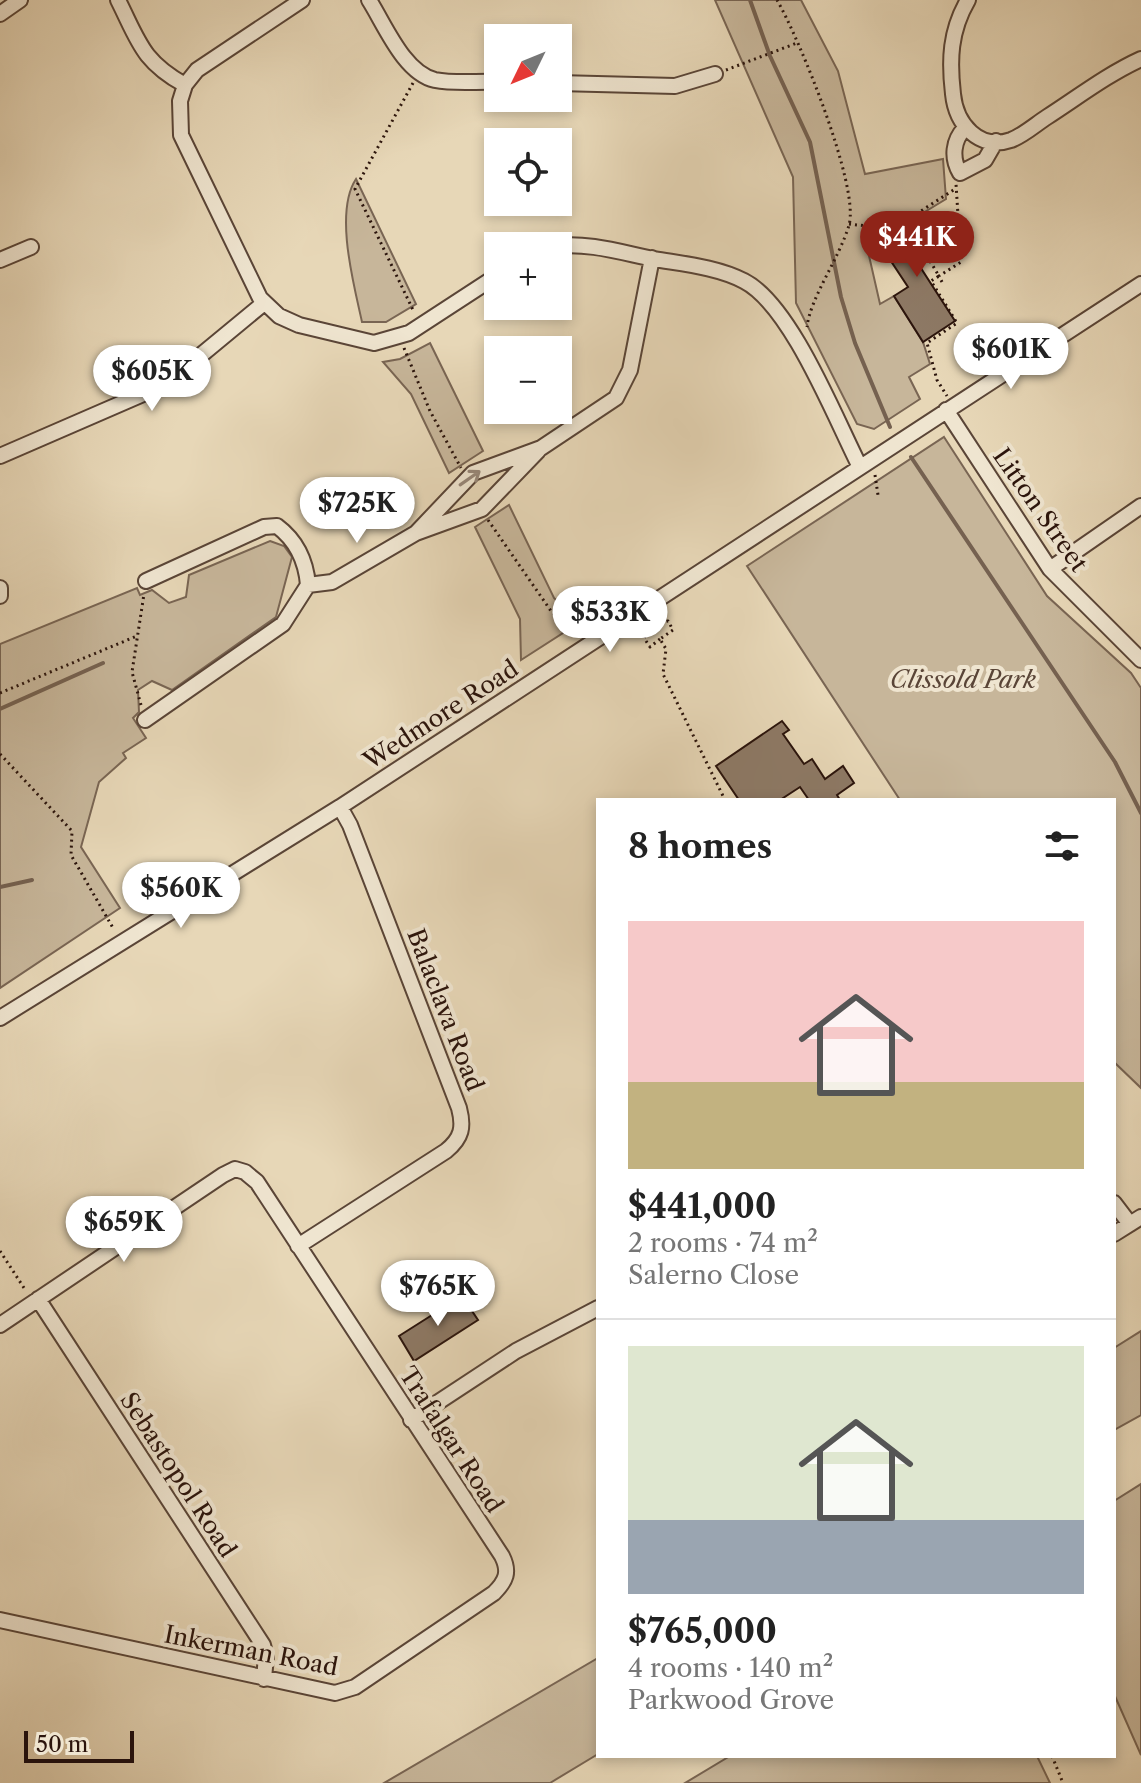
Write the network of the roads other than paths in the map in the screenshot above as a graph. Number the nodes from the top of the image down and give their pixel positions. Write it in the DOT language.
graph roads {
  1 [pos="20,0"];
  2 [pos="118,0"];
  3 [pos="302,0"];
  4 [pos="369,0"];
  5 [pos="968,0"];
  6 [pos="0,14"];
  7 [pos="1141,59"];
  8 [pos="715,74"];
  9 [pos="484,82"];
  10 [pos="572,83"];
  11 [pos="185,85"];
  12 [pos="965,128"];
  13 [pos="996,141"];
  14 [pos="572,246"];
  15 [pos="31,247"];
  16 [pos="652,258"];
  17 [pos="0,260"];
  18 [pos="484,284"];
  19 [pos="1141,284"];
  20 [pos="264,303"];
  21 [pos="947,404"];
  22 [pos="541,448"];
  23 [pos="0,456"];
  24 [pos="864,464"];
  25 [pos="1141,506"];
  26 [pos="416,533"];
  27 [pos="1050,569"];
  28 [pos="146,581"];
  29 [pos="308,585"];
  30 [pos="0,588"];
  31 [pos="0,596"];
  32 [pos="1141,660"];
  33 [pos="145,720"];
  34 [pos="340,807"];
  35 [pos="0,1018"];
  36 [pos="1116,1205"];
  37 [pos="1135,1220"];
  38 [pos="1116,1233"];
  39 [pos="298,1246"];
  40 [pos="36,1300"];
  41 [pos="596,1309"];
  42 [pos="0,1325"];
  43 [pos="411,1420"];
  44 [pos="506,1576"];
  45 [pos="0,1620"];
  46 [pos="264,1679"];
  1 -- 6 [label="street"];
  2 -- 11 [label="street"];
  3 -- 11 [label="street"];
  4 -- 9 [label="street"];
  5 -- 12 [label="street"];
  7 -- 13 [label="street"];
  8 -- 10 [label="street"];
  11 -- 20 [label="street"];
  12 -- 13 [label="street"];
  12 -- 13 [label="street"];
  14 -- 16 [label="street"];
  15 -- 17 [label="street"];
  16 -- 22 [label="street"];
  16 -- 24 [label="street"];
  18 -- 20 [label="street"];
  19 -- 21 [label="street, Wedmore Road"];
  20 -- 23 [label="street"];
  21 -- 24 [label="street, Wedmore Road"];
  21 -- 27 [label="street, Litton Street"];
  22 -- 26 [label="street"];
  26 -- 22 [label="street, one-way"];
  24 -- 34 [label="street, Wedmore Road"];
  25 -- 27 [label="street"];
  26 -- 29 [label="street"];
  27 -- 32 [label="street, Litton Street"];
  28 -- 29 [label="street"];
  29 -- 33 [label="street"];
  30 -- 31 [label="street"];
  34 -- 35 [label="street, Wedmore Road"];
  34 -- 39 [label="street, Balaclava Road"];
  36 -- 37 [label="street"];
  37 -- 38 [label="street"];
  39 -- 40 [label="street, Trafalgar Road"];
  39 -- 43 [label="street, Trafalgar Road"];
  40 -- 42 [label="street"];
  40 -- 46 [label="street, Sebastopol Road"];
  41 -- 43 [label="street"];
  43 -- 44 [label="street, Trafalgar Road"];
  44 -- 46 [label="street, Inkerman Road"];
  45 -- 46 [label="street, Inkerman Road"];
}
